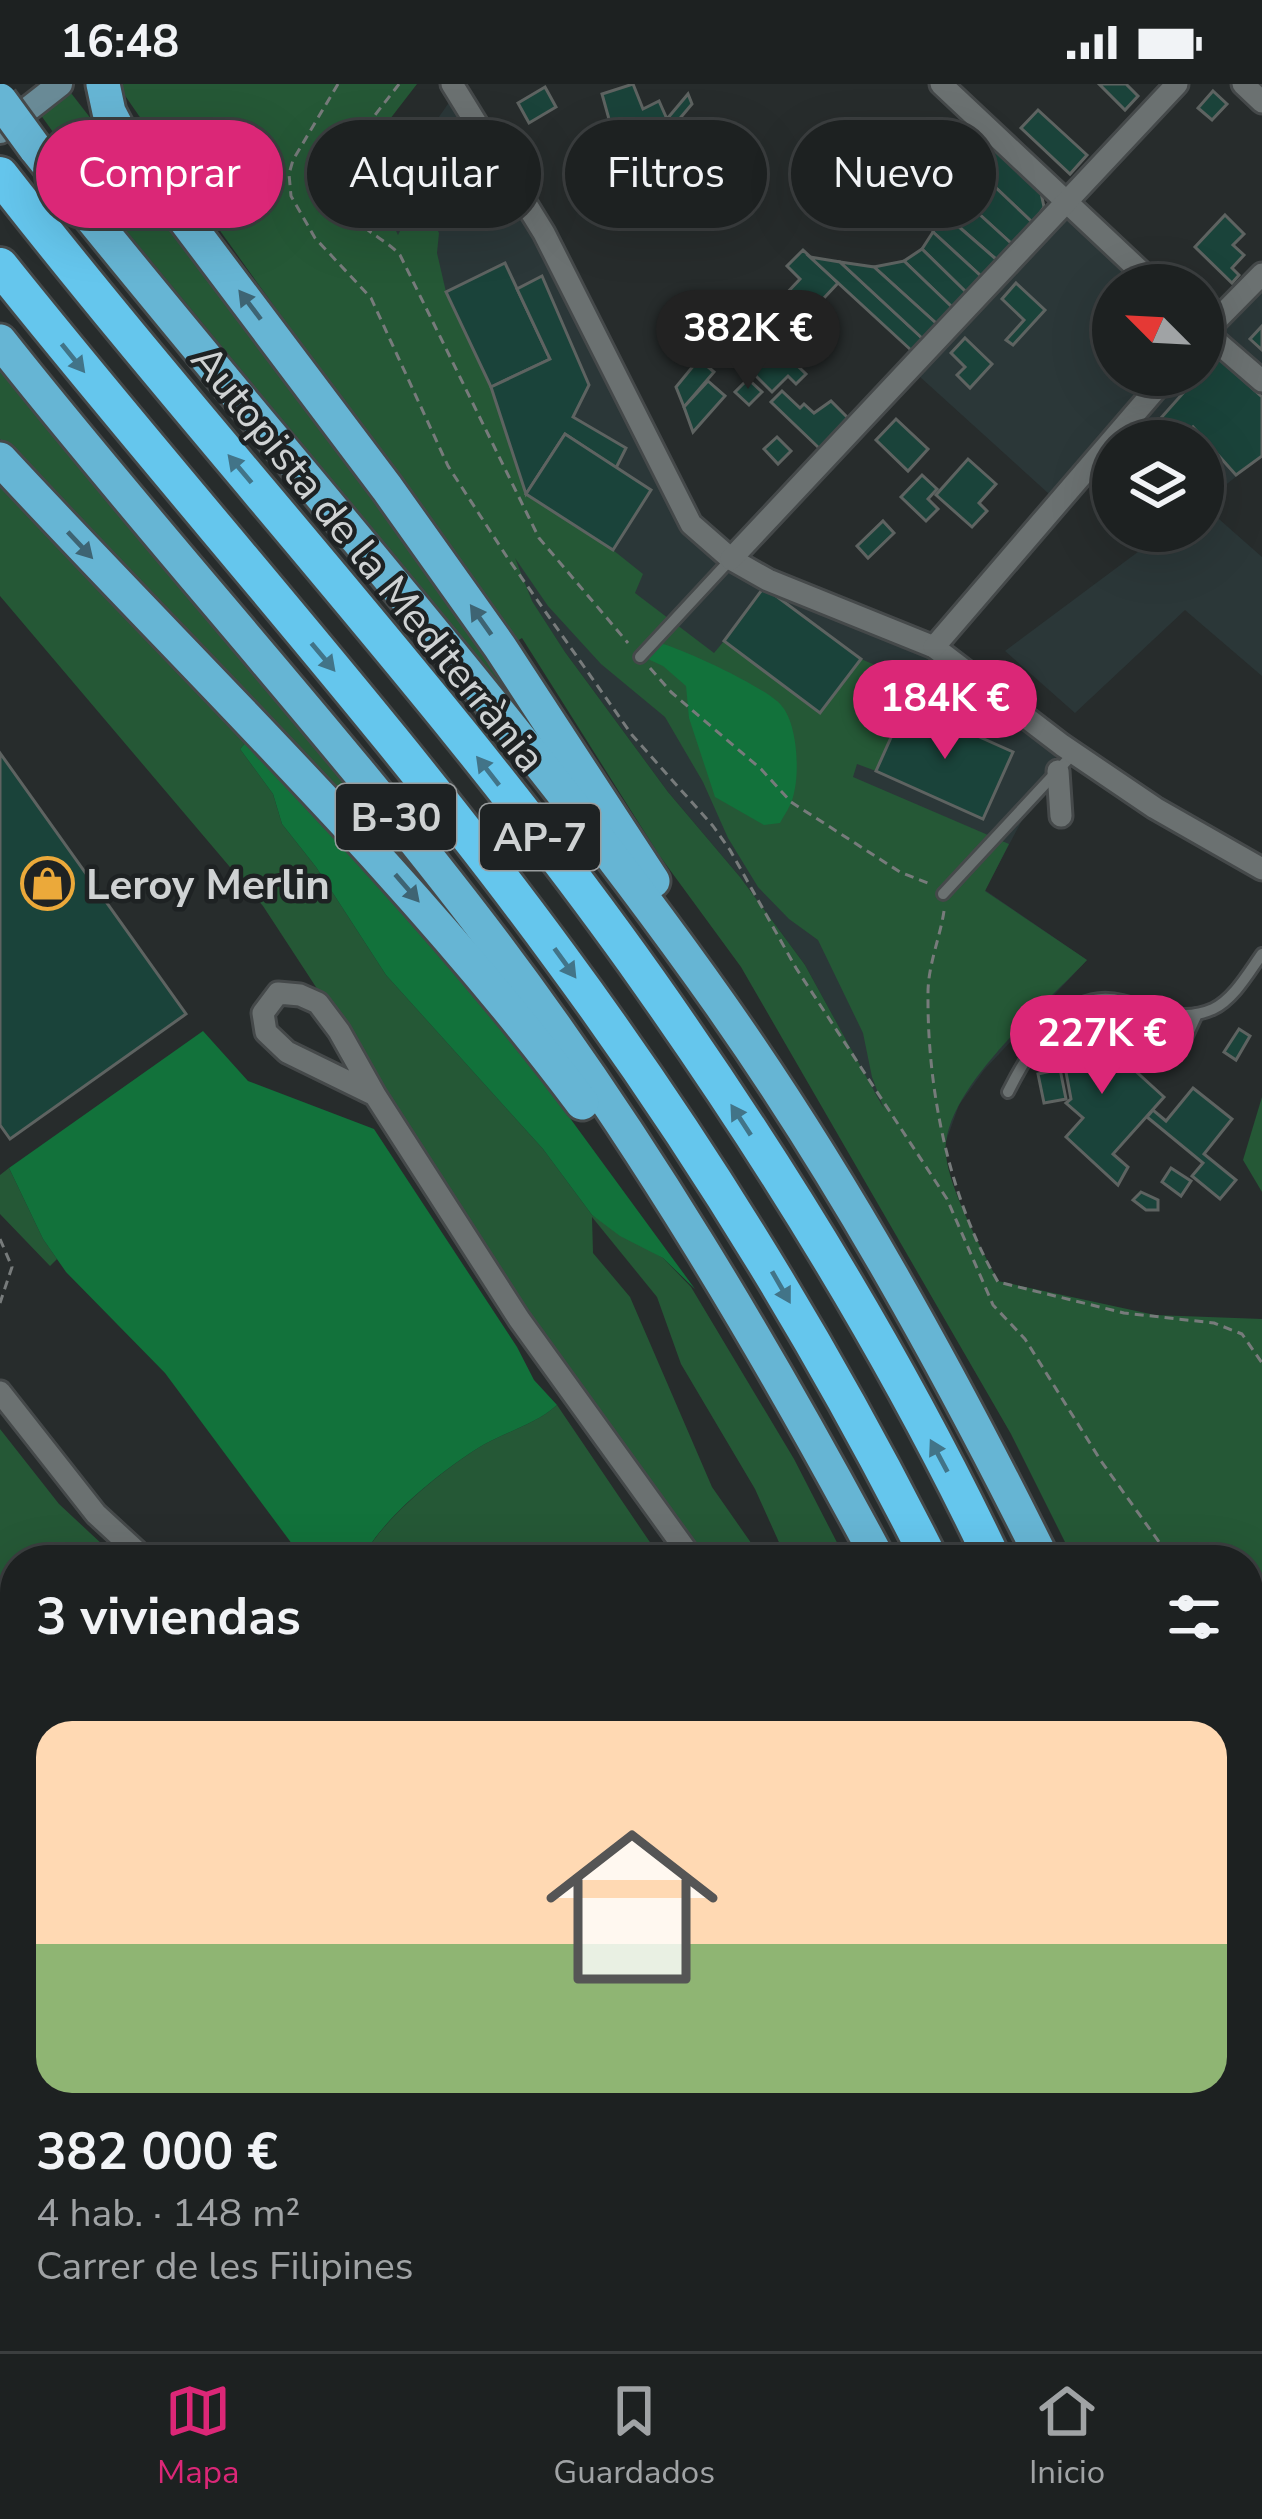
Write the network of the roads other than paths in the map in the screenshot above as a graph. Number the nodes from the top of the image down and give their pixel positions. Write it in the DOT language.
graph roads {
  1 [pos="60,84"];
  2 [pos="103,84"];
  3 [pos="452,84"];
  4 [pos="941,84"];
  5 [pos="1177,84"];
  6 [pos="1243,84"];
  7 [pos="0,100"];
  8 [pos="1262,101"];
  9 [pos="0,131"];
  10 [pos="0,175"];
  11 [pos="1064,200"];
  12 [pos="1133,264"];
  13 [pos="0,266"];
  14 [pos="1258,286"];
  15 [pos="1224,315"];
  16 [pos="0,341"];
  17 [pos="1224,349"];
  18 [pos="1262,381"];
  19 [pos="1150,396"];
  20 [pos="0,459"];
  21 [pos="731,559"];
  22 [pos="934,647"];
  23 [pos="640,657"];
  24 [pos="1074,753"];
  25 [pos="1058,771"];
  26 [pos="1061,816"];
  27 [pos="1252,857"];
  28 [pos="1262,869"];
  29 [pos="943,894"];
  30 [pos="1262,953"];
  31 [pos="1076,1005"];
  32 [pos="1197,1014"];
  33 [pos="1008,1092"];
  34 [pos="375,1095"];
  35 [pos="811,1145"];
  36 [pos="749,1325"];
  37 [pos="0,1392"];
  38 [pos="130,1545"];
  39 [pos="683,1545"];
  40 [pos="871,1545"];
  41 [pos="922,1545"];
  42 [pos="985,1545"];
  43 [pos="1035,1545"];
  1 -- 9 [label="main road"];
  35 -- 2 [label="highway, one-way"];
  3 -- 21 [label="street"];
  4 -- 11 [label="street"];
  5 -- 11 [label="street"];
  6 -- 8 [label="street"];
  7 -- 35 [label="highway, bridge"];
  42 -- 10 [label="highway, Autopista de la Mediterrània / AP-7, one-way"];
  11 -- 12 [label="street"];
  11 -- 21 [label="street"];
  13 -- 41 [label="highway, AP-7, one-way"];
  14 -- 15 [label="street"];
  16 -- 36 [label="highway, B-30"];
  17 -- 18 [label="street"];
  19 -- 22 [label="street"];
  20 -- 36 [label="highway, one-way"];
  21 -- 22 [label="street"];
  21 -- 23 [label="lane"];
  22 -- 24 [label="street"];
  24 -- 25 [label="lane"];
  24 -- 27 [label="street"];
  25 -- 26 [label="street"];
  25 -- 29 [label="lane"];
  27 -- 28 [label="street"];
  30 -- 32 [label="lane"];
  31 -- 32 [label="lane"];
  31 -- 32 [label="lane"];
  31 -- 33 [label="lane"];
  34 -- 34 [label="street"];
  34 -- 39 [label="street"];
  35 -- 43 [label="highway"];
  36 -- 40 [label="highway, B-30"];
  37 -- 38 [label="street"];
}
